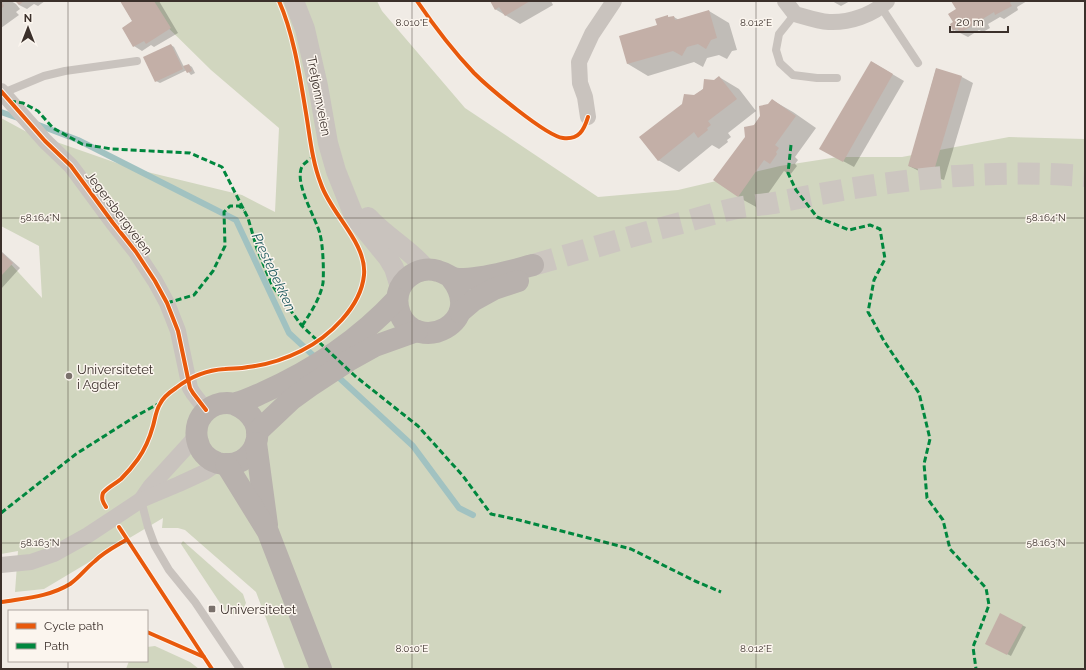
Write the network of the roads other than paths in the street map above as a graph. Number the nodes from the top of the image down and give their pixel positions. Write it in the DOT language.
graph roads {
  1 [pos="294,1"];
  2 [pos="614,1"];
  3 [pos="785,1"];
  4 [pos="884,4"];
  5 [pos="795,14"];
  6 [pos="137,61"];
  7 [pos="918,63"];
  8 [pos="837,78"];
  9 [pos="2,92"];
  10 [pos="588,118"];
  11 [pos="344,190"];
  12 [pos="426,269"];
  13 [pos="451,278"];
  14 [pos="399,293"];
  15 [pos="460,312"];
  16 [pos="417,331"];
  17 [pos="234,404"];
  18 [pos="206,410"];
  19 [pos="196,434"];
  20 [pos="257,438"];
  21 [pos="222,463"];
  22 [pos="142,506"];
  23 [pos="268,532"];
  24 [pos="1,565"];
  25 [pos="240,669"];
  26 [pos="321,669"];
  1 -- 11 [label="street, Tretjønnveien"];
  2 -- 10 [label="street"];
  3 -- 5 [label="street"];
  4 -- 5 [label="street"];
  4 -- 7 [label="lane"];
  5 -- 8 [label="lane"];
  6 -- 9 [label="lane, Jegersbergveien"];
  9 -- 18 [label="street, Jegersbergveien"];
  11 -- 12 [label="street, Tretjønnveien"];
  11 -- 14 [label="street, Tretjønnveien"];
  12 -- 13 [label="main road"];
  12 -- 14 [label="main road"];
  13 -- 15 [label="main road"];
  13 -- 15 [label="main road"];
  14 -- 16 [label="main road"];
  14 -- 17 [label="main road"];
  15 -- 16 [label="main road"];
  16 -- 20 [label="main road"];
  17 -- 18 [label="main road"];
  17 -- 20 [label="main road"];
  18 -- 19 [label="main road"];
  19 -- 21 [label="main road"];
  19 -- 22 [label="street"];
  20 -- 21 [label="main road"];
  20 -- 23 [label="main road"];
  21 -- 22 [label="street"];
  21 -- 23 [label="main road"];
  22 -- 24 [label="street"];
  22 -- 25 [label="lane"];
  23 -- 26 [label="main road"];
}
